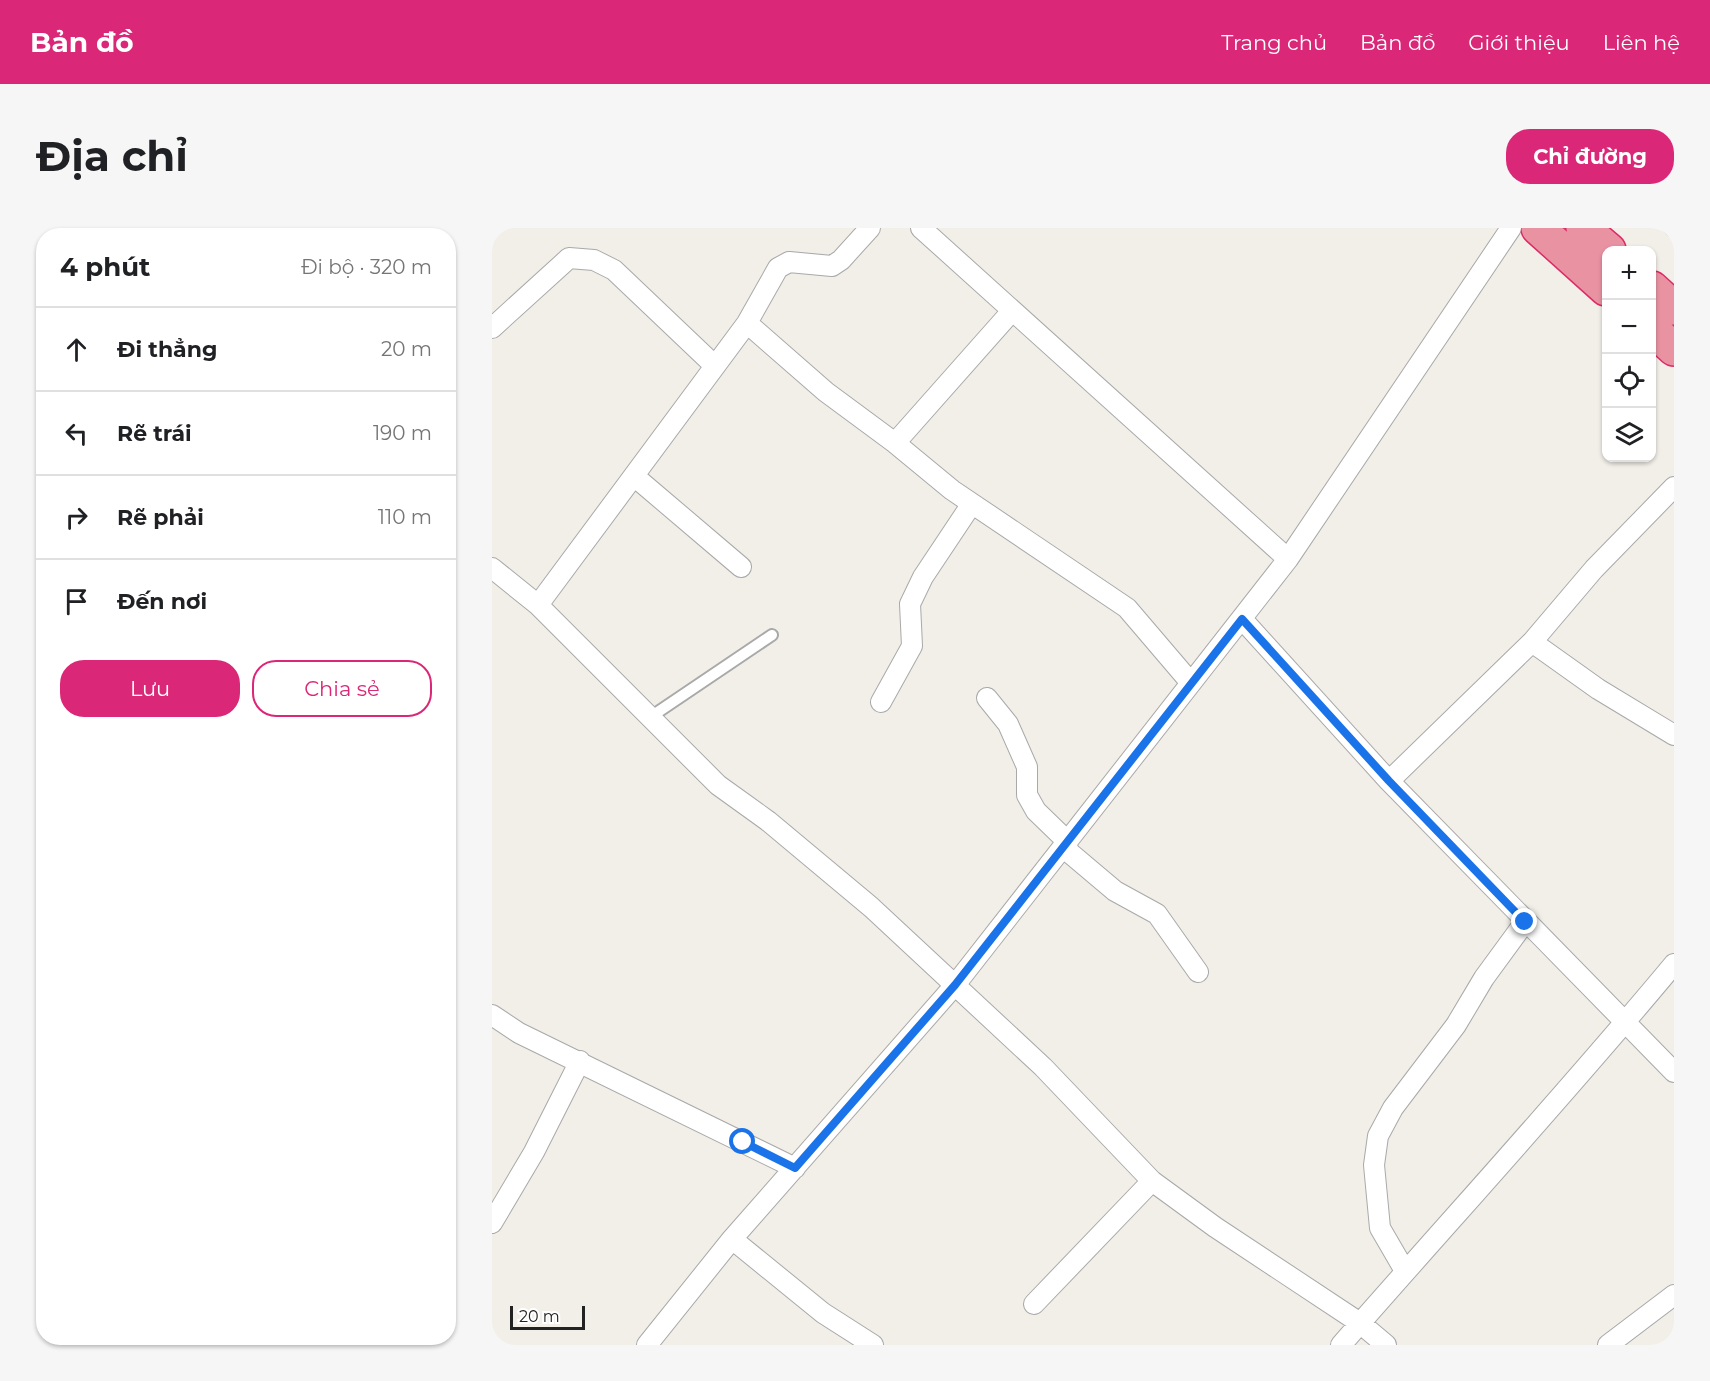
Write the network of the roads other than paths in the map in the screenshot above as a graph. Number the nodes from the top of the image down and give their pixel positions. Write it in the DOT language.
graph roads {
  1 [pos="870,228"];
  2 [pos="921,228"];
  3 [pos="1511,228"];
  4 [pos="1538,228"];
  5 [pos="1583,228"];
  6 [pos="1604,246"];
  7 [pos="1602,285"];
  8 [pos="1656,292"];
  9 [pos="1674,308"];
  10 [pos="1012,311"];
  11 [pos="747,323"];
  12 [pos="492,328"];
  13 [pos="1656,333"];
  14 [pos="1674,349"];
  15 [pos="715,366"];
  16 [pos="895,443"];
  17 [pos="634,477"];
  18 [pos="1674,487"];
  19 [pos="972,505"];
  20 [pos="1288,559"];
  21 [pos="741,567"];
  22 [pos="492,568"];
  23 [pos="538,605"];
  24 [pos="1242,619"];
  25 [pos="772,635"];
  26 [pos="1532,642"];
  27 [pos="1191,683"];
  28 [pos="987,698"];
  29 [pos="881,702"];
  30 [pos="649,718"];
  31 [pos="1674,735"];
  32 [pos="1389,781"];
  33 [pos="1066,845"];
  34 [pos="1525,922"];
  35 [pos="1674,964"];
  36 [pos="1198,972"];
  37 [pos="955,985"];
  38 [pos="492,1015"];
  39 [pos="1625,1023"];
  40 [pos="580,1061"];
  41 [pos="1674,1072"];
  42 [pos="795,1168"];
  43 [pos="1152,1181"];
  44 [pos="492,1222"];
  45 [pos="732,1239"];
  46 [pos="1405,1271"];
  47 [pos="1674,1296"];
  48 [pos="1034,1304"];
  49 [pos="1360,1323"];
  50 [pos="647,1345"];
  51 [pos="873,1345"];
  52 [pos="1341,1345"];
  53 [pos="1386,1345"];
  54 [pos="1608,1345"];
  1 -- 11 [label="street"];
  2 -- 10 [label="street"];
  3 -- 20 [label="street"];
  4 -- 7 [label="highway"];
  5 -- 6 [label="highway"];
  8 -- 9 [label="highway"];
  10 -- 16 [label="street"];
  10 -- 20 [label="street"];
  11 -- 15 [label="street"];
  11 -- 16 [label="street"];
  12 -- 15 [label="street"];
  13 -- 14 [label="highway"];
  15 -- 17 [label="street"];
  16 -- 19 [label="street"];
  17 -- 21 [label="street"];
  17 -- 23 [label="street"];
  18 -- 26 [label="street"];
  19 -- 27 [label="street"];
  19 -- 29 [label="street"];
  20 -- 24 [label="street"];
  22 -- 23 [label="street"];
  23 -- 30 [label="street"];
  24 -- 27 [label="street"];
  24 -- 32 [label="street"];
  25 -- 30 [label="lane"];
  26 -- 31 [label="street"];
  26 -- 32 [label="street"];
  27 -- 33 [label="street"];
  28 -- 33 [label="street"];
  30 -- 37 [label="street"];
  32 -- 34 [label="street"];
  33 -- 36 [label="street"];
  33 -- 37 [label="street"];
  34 -- 39 [label="street"];
  34 -- 46 [label="street"];
  35 -- 39 [label="street"];
  37 -- 42 [label="street"];
  37 -- 43 [label="street"];
  38 -- 40 [label="street"];
  39 -- 41 [label="street"];
  39 -- 46 [label="street"];
  40 -- 42 [label="street"];
  40 -- 44 [label="street"];
  42 -- 45 [label="street"];
  43 -- 48 [label="street"];
  43 -- 49 [label="street"];
  45 -- 50 [label="street"];
  45 -- 51 [label="street"];
  46 -- 49 [label="street"];
  47 -- 54 [label="street"];
  49 -- 52 [label="street"];
  49 -- 53 [label="street"];
}
